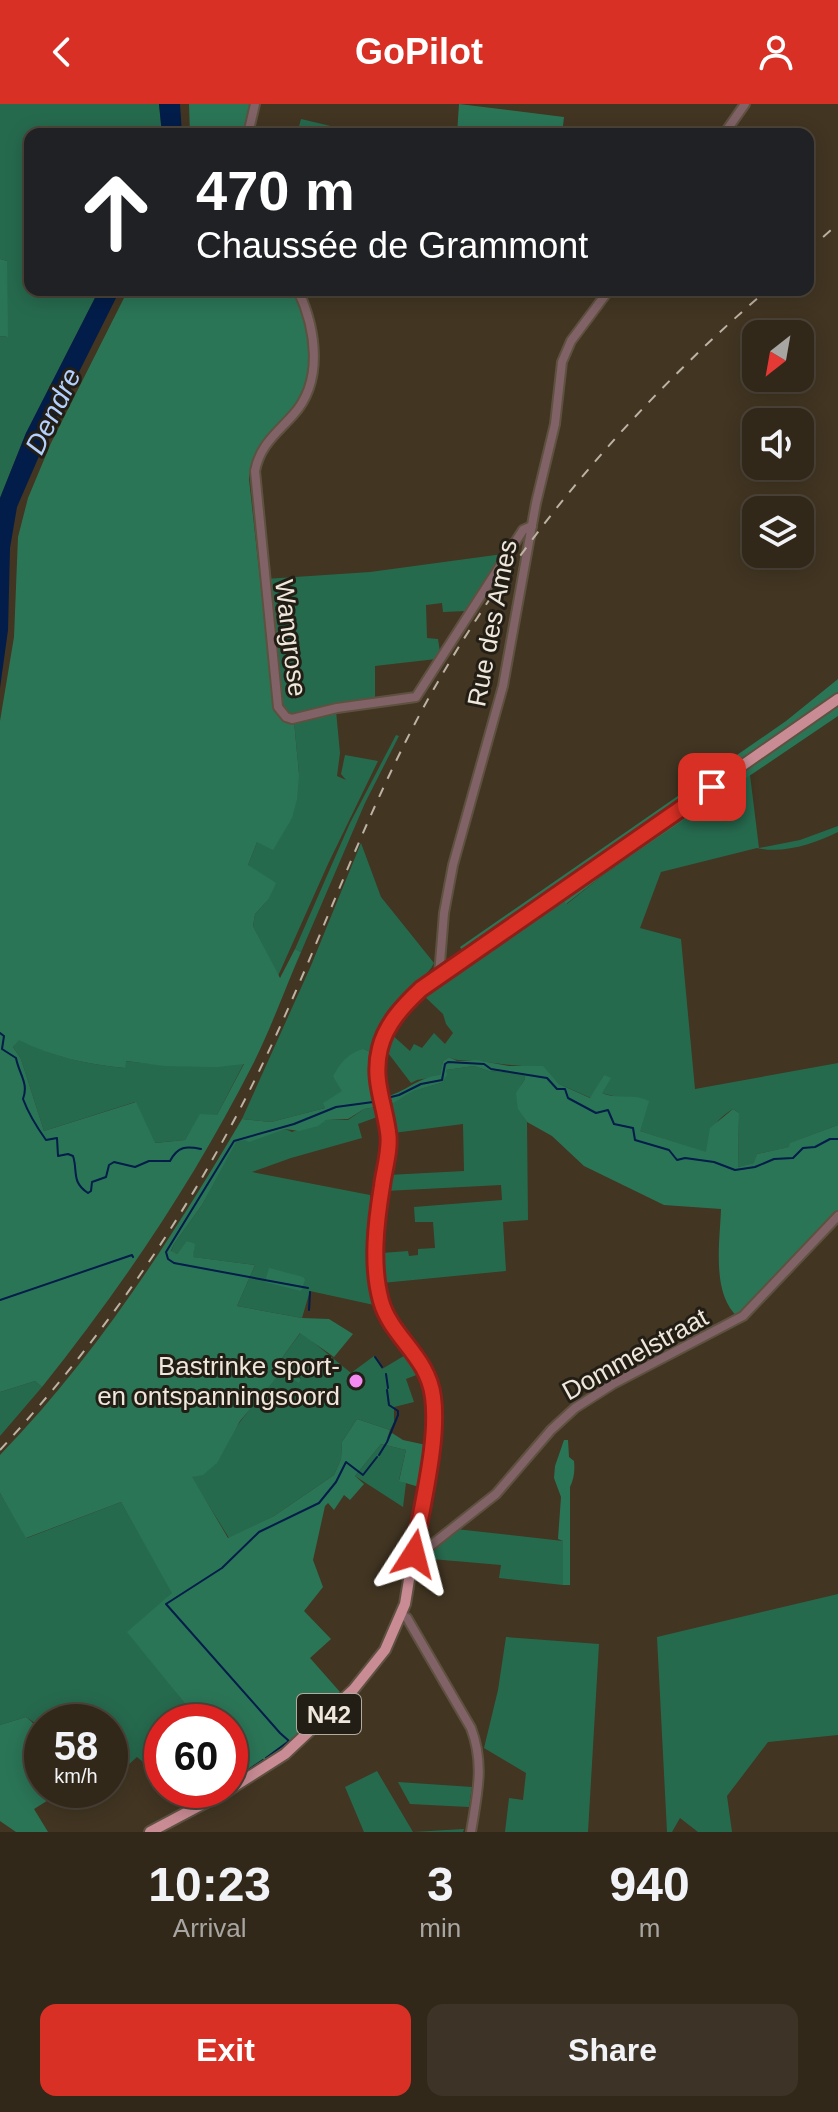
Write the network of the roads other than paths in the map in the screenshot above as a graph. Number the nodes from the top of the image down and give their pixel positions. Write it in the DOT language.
graph roads {
  1 [pos="255,104"];
  2 [pos="745,104"];
  3 [pos="249,128"];
  4 [pos="728,128"];
  5 [pos="300,296"];
  6 [pos="605,296"];
  7 [pos="532,526"];
  8 [pos="838,699"];
  9 [pos="439,975"];
  10 [pos="838,1216"];
  11 [pos="414,1554"];
  12 [pos="402,1615"];
  13 [pos="248,1778"];
  14 [pos="195,1808"];
  15 [pos="150,1832"];
  16 [pos="471,1832"];
  1 -- 3 [label="street"];
  2 -- 4 [label="street"];
  5 -- 7 [label="street, Wangrose"];
  6 -- 7 [label="street, Rue des Ames"];
  7 -- 9 [label="street, Rue des Ames"];
  8 -- 9 [label="main road, N42"];
  9 -- 11 [label="main road, N42"];
  10 -- 11 [label="street, Dommelstraat"];
  11 -- 12 [label="main road, N42"];
  12 -- 13 [label="main road, N42"];
  12 -- 16 [label="street"];
  14 -- 15 [label="main road, N42"];
}
